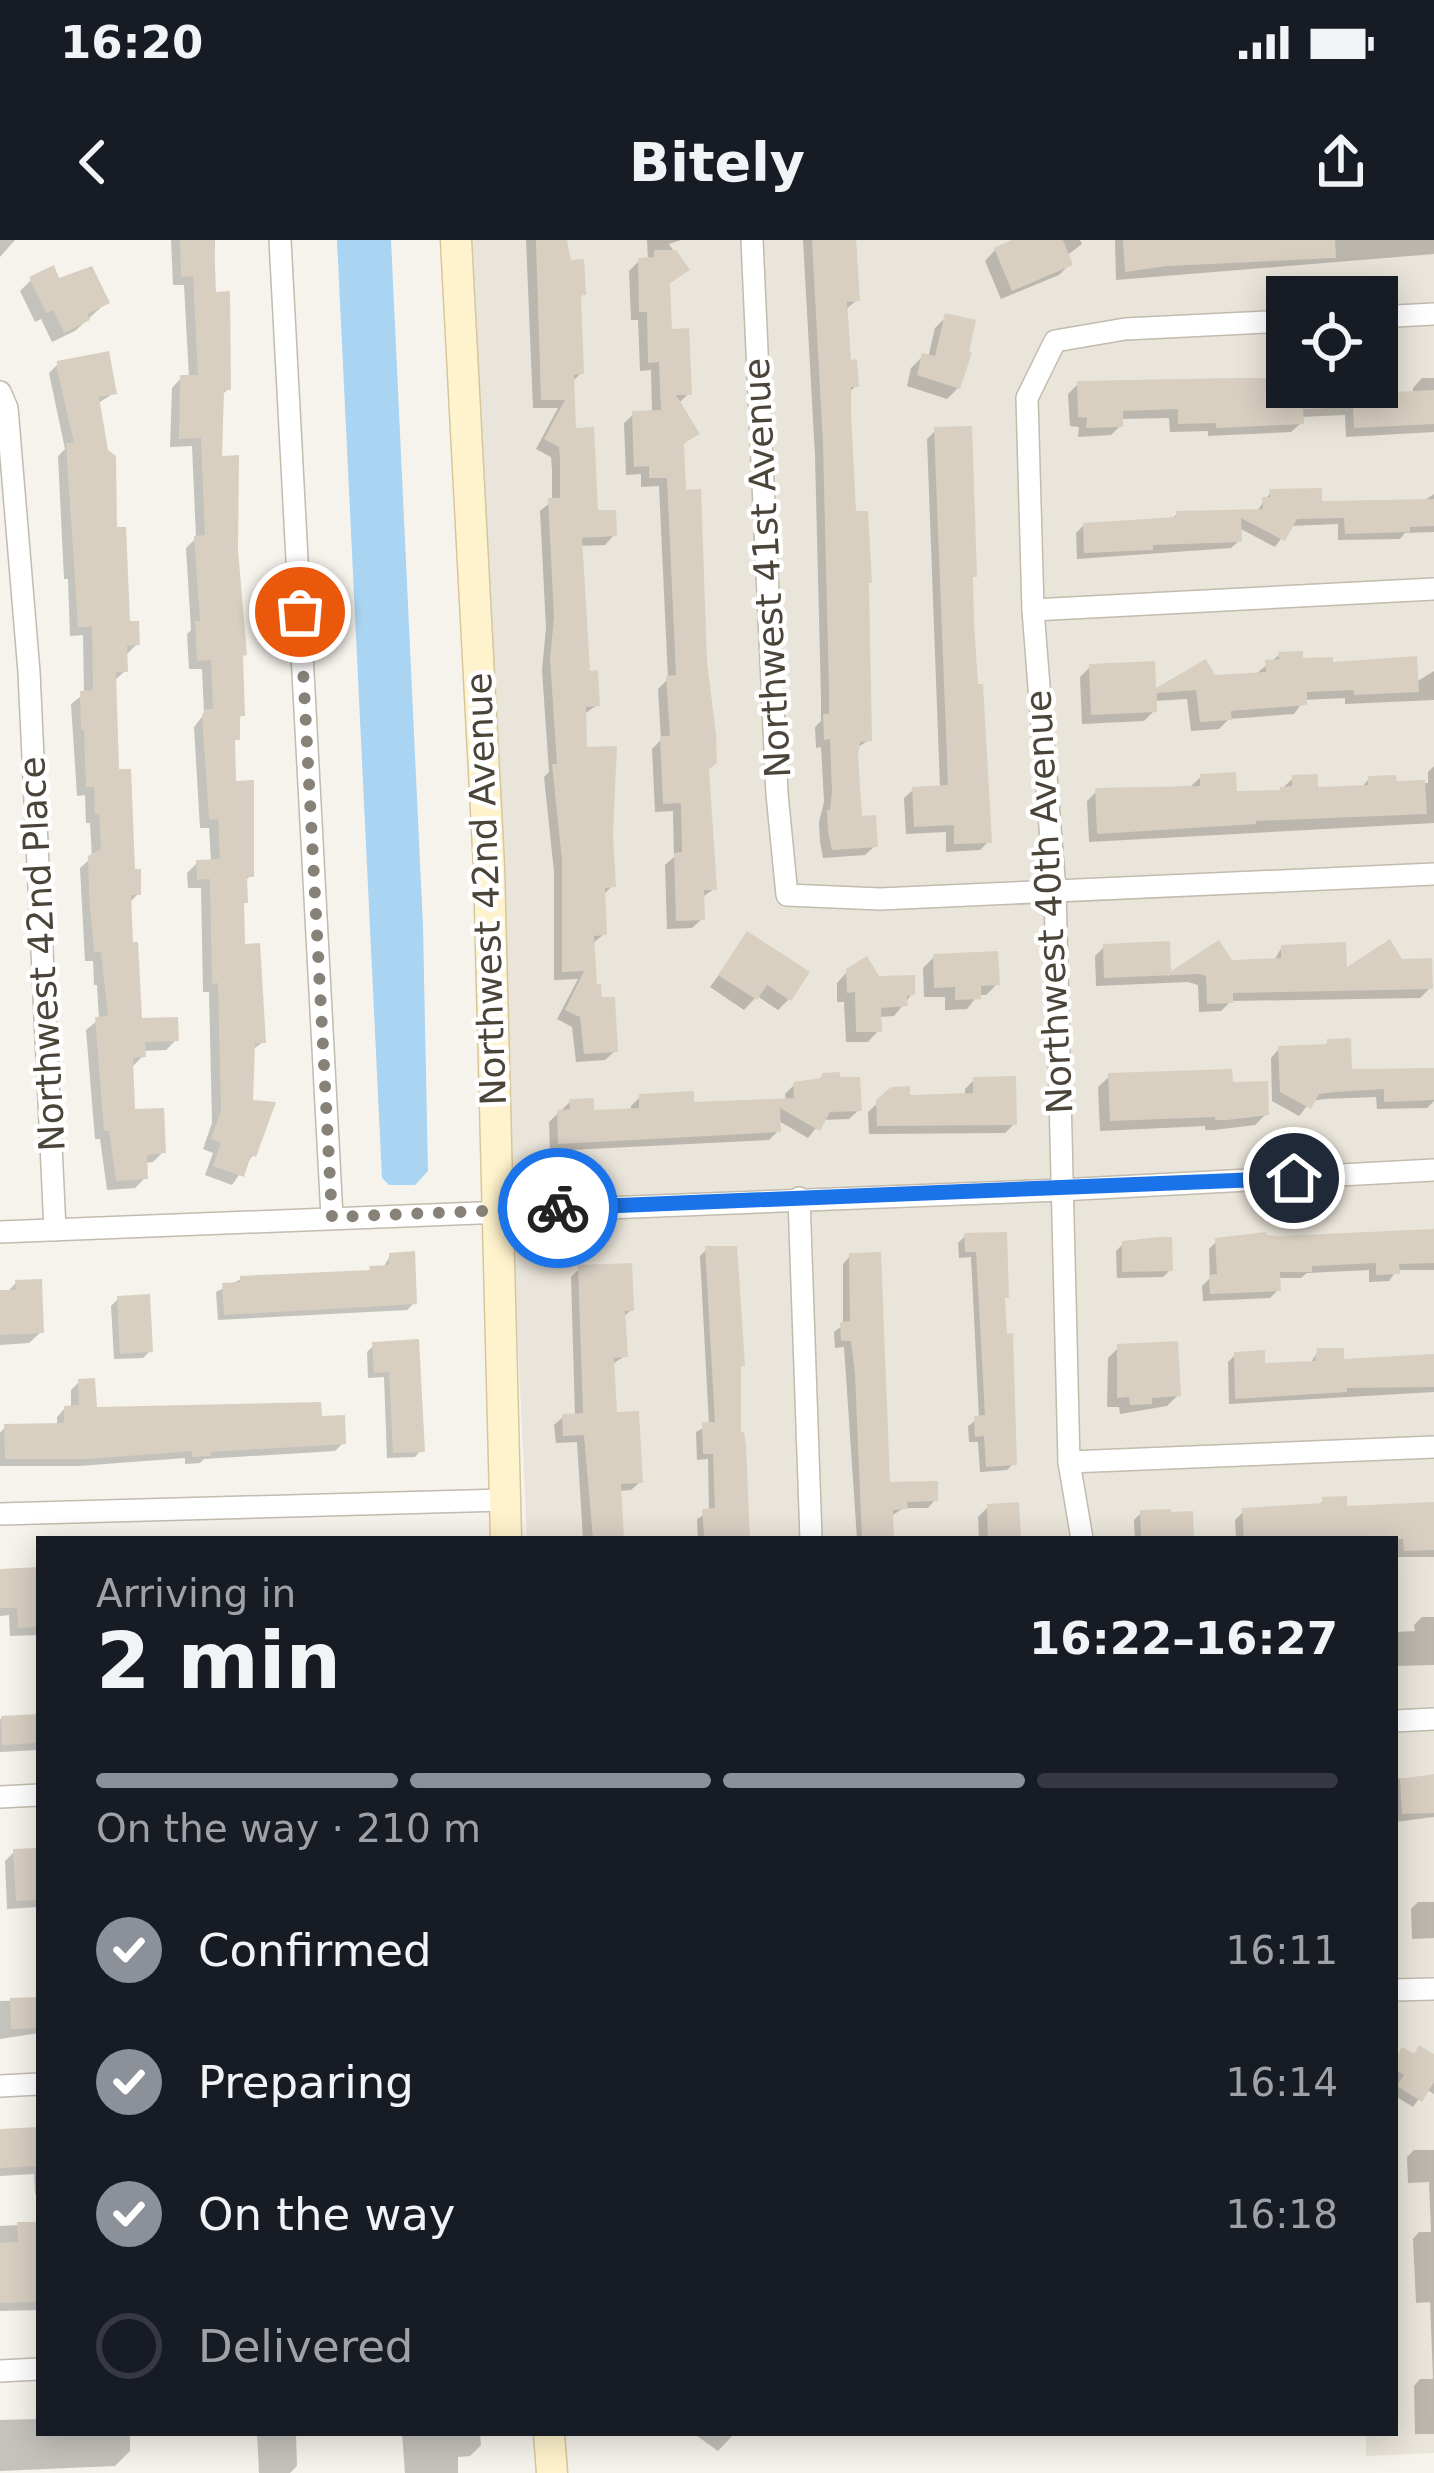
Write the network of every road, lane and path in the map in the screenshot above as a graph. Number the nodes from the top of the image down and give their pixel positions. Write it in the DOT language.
graph roads {
  1 [pos="280,240"];
  2 [pos="456,240"];
  3 [pos="752,240"];
  4 [pos="1434,314"];
  5 [pos="1398,316"];
  6 [pos="1266,322"];
  7 [pos="0,392"];
  8 [pos="1434,589"];
  9 [pos="1033,610"];
  10 [pos="1434,874"];
  11 [pos="1055,891"];
  12 [pos="1434,1170"];
  13 [pos="1060,1190"];
  14 [pos="799,1198"];
  15 [pos="495,1211"];
  16 [pos="332,1217"];
  17 [pos="56,1230"];
  18 [pos="0,1232"];
  19 [pos="1434,1448"];
  20 [pos="1070,1462"];
  21 [pos="503,1501"];
  22 [pos="0,1514"];
  23 [pos="506,1536"];
  24 [pos="811,1536"];
  25 [pos="1082,1536"];
  26 [pos="1434,1719"];
  27 [pos="1398,1720"];
  28 [pos="36,1796"];
  29 [pos="0,1797"];
  30 [pos="1434,1989"];
  31 [pos="1398,1990"];
  32 [pos="36,2084"];
  33 [pos="0,2086"];
  34 [pos="36,2369"];
  35 [pos="0,2371"];
  36 [pos="549,2436"];
  37 [pos="552,2473"];
  1 -- 16 [label="street"];
  2 -- 15 [label="street, Northwest 42nd Avenue"];
  3 -- 11 [label="street, Northwest 41st Avenue"];
  4 -- 5 [label="street"];
  6 -- 9 [label="street, Northwest 40th Avenue"];
  7 -- 17 [label="street, Northwest 42nd Place"];
  8 -- 9 [label="street"];
  9 -- 11 [label="street, Northwest 40th Avenue"];
  10 -- 11 [label="street"];
  11 -- 13 [label="street, Northwest 40th Avenue"];
  12 -- 13 [label="street"];
  13 -- 14 [label="street"];
  13 -- 20 [label="street, Northwest 40th Avenue"];
  14 -- 15 [label="street"];
  14 -- 24 [label="street"];
  15 -- 16 [label="street"];
  15 -- 21 [label="street, Northwest 42nd Avenue"];
  16 -- 17 [label="street"];
  17 -- 18 [label="street"];
  19 -- 20 [label="street"];
  20 -- 25 [label="street, Northwest 40th Avenue"];
  21 -- 22 [label="street"];
  21 -- 23 [label="street, Northwest 42nd Avenue"];
  26 -- 27 [label="street"];
  28 -- 29 [label="street"];
  30 -- 31 [label="street"];
  32 -- 33 [label="street"];
  34 -- 35 [label="street"];
  36 -- 37 [label="street"];
}
